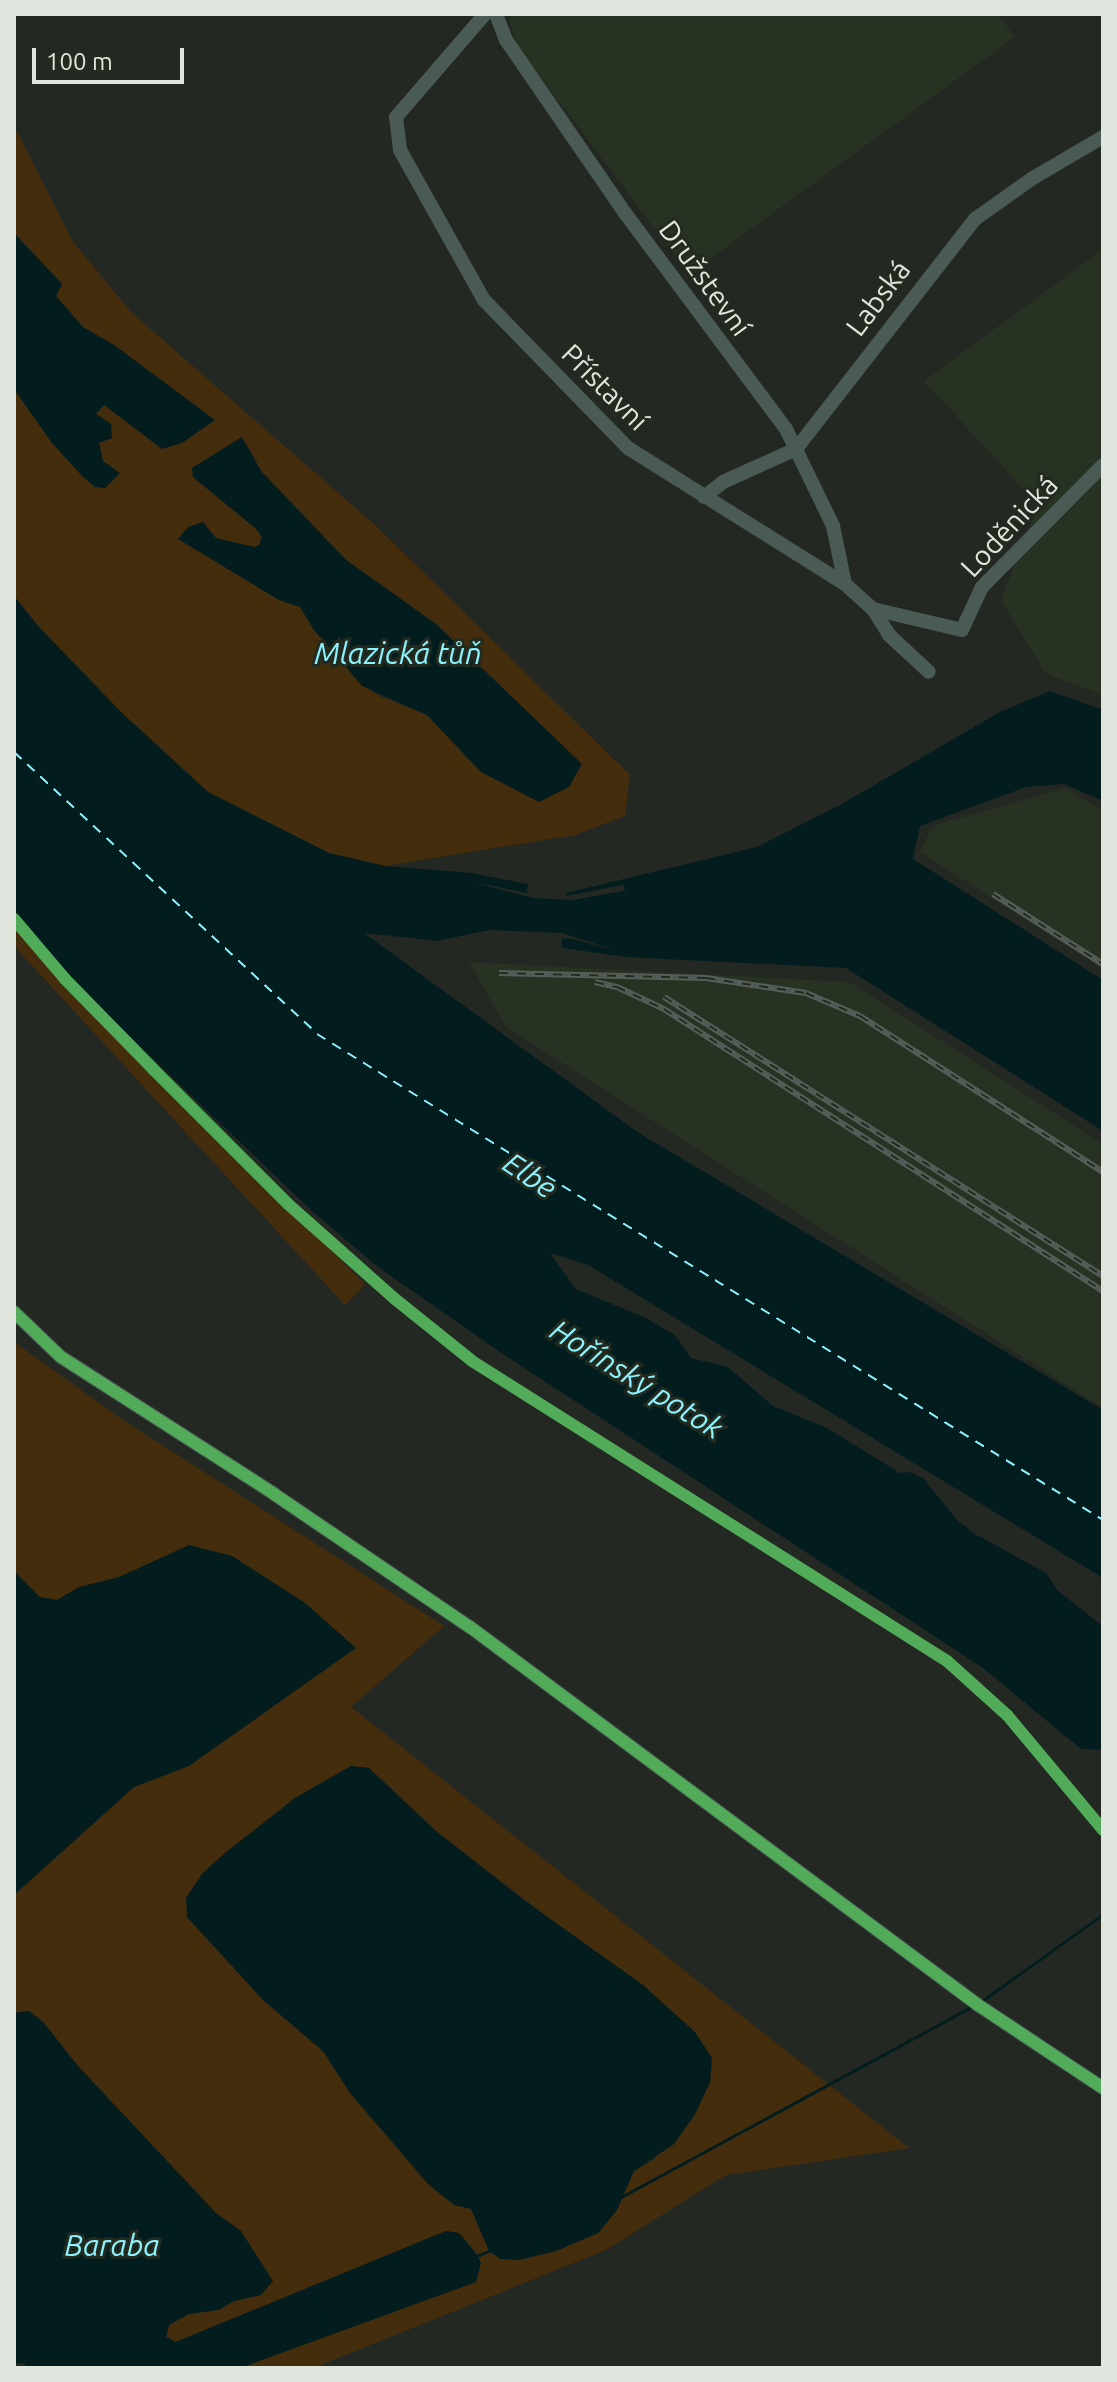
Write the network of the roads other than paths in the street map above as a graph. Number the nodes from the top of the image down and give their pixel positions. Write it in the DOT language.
graph roads {
  1 [pos="485,14"];
  2 [pos="496,14"];
  3 [pos="1103,137"];
  4 [pos="796,449"];
  5 [pos="1103,465"];
  6 [pos="704,497"];
  7 [pos="845,584"];
  8 [pos="873,609"];
  9 [pos="962,630"];
  10 [pos="929,672"];
  11 [pos="14,1312"];
  12 [pos="1103,2088"];
  1 -- 6 [label="street, Přístavní"];
  2 -- 4 [label="street, Družstevní"];
  3 -- 4 [label="street, Labská"];
  4 -- 6 [label="street, Labská"];
  4 -- 7 [label="street, Družstevní"];
  5 -- 9 [label="street, Loděnická"];
  6 -- 7 [label="street, Přístavní"];
  7 -- 8 [label="street, Přístavní"];
  8 -- 9 [label="street, Přístavní"];
  8 -- 10 [label="street, Přístavní"];
  11 -- 12 [label="street"];
}
